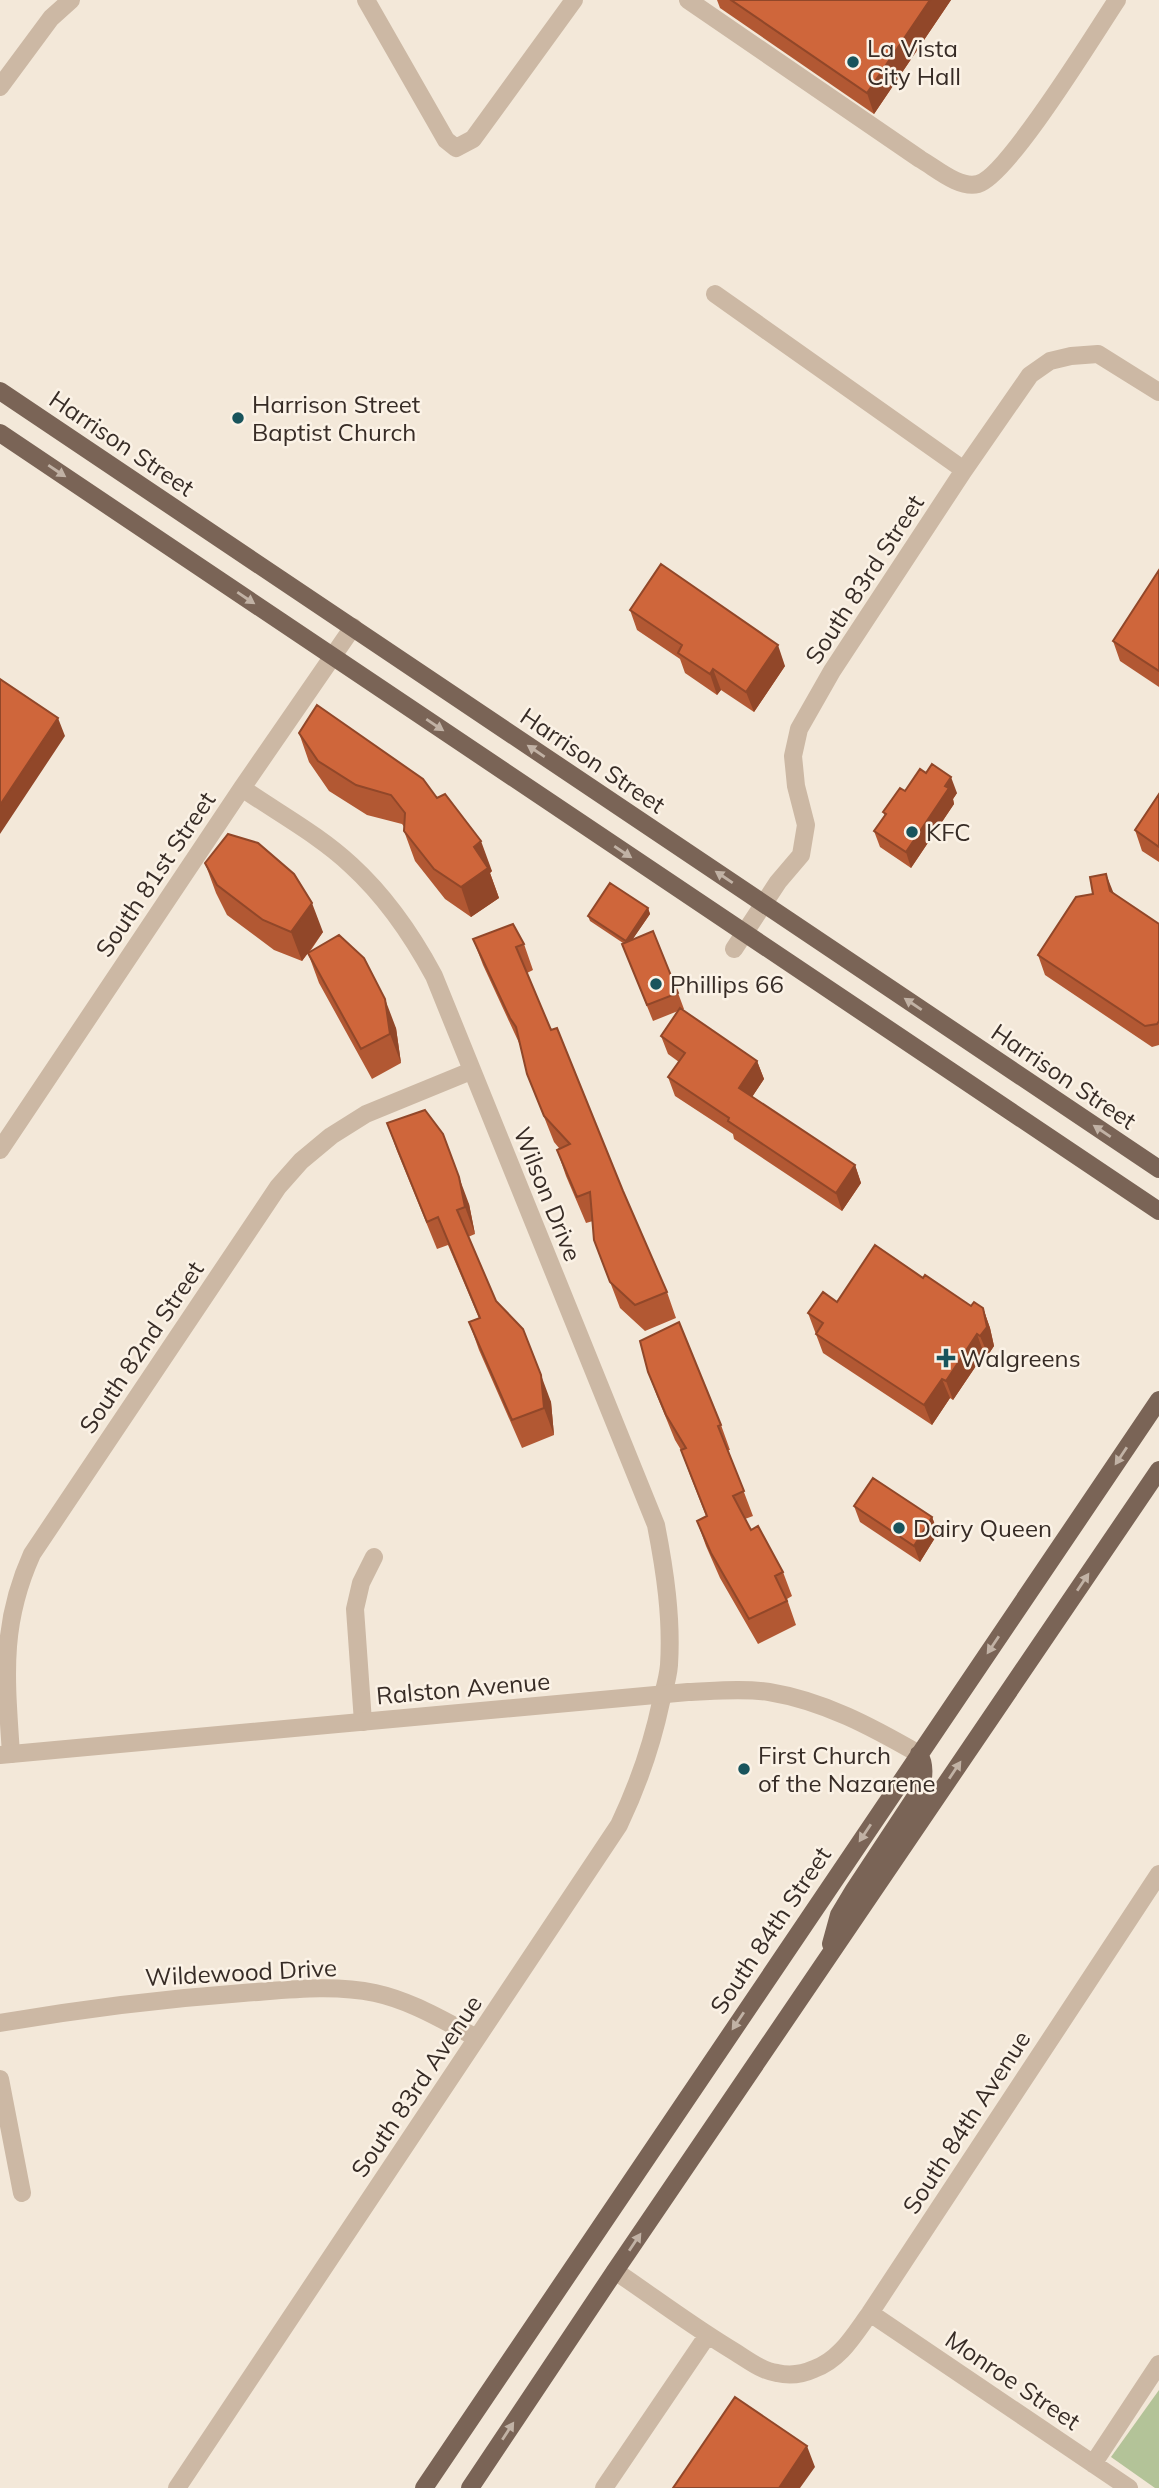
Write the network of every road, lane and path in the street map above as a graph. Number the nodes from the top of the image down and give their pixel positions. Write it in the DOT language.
graph roads {
  1 [pos="71,0"];
  2 [pos="366,0"];
  3 [pos="574,0"];
  4 [pos="688,0"];
  5 [pos="1116,0"];
  6 [pos="0,87"];
  7 [pos="715,294"];
  8 [pos="0,391"];
  9 [pos="1159,391"];
  10 [pos="0,433"];
  11 [pos="964,470"];
  12 [pos="353,628"];
  13 [pos="333,656"];
  14 [pos="242,788"];
  15 [pos="764,904"];
  16 [pos="745,933"];
  17 [pos="734,949"];
  18 [pos="471,1071"];
  19 [pos="0,1150"];
  20 [pos="1159,1169"];
  21 [pos="1159,1211"];
  22 [pos="1159,1400"];
  23 [pos="1159,1470"];
  24 [pos="374,1557"];
  25 [pos="663,1695"];
  26 [pos="363,1722"];
  27 [pos="5,1754"];
  28 [pos="919,1754"];
  29 [pos="1159,1874"];
  30 [pos="826,1961"];
  31 [pos="0,2023"];
  32 [pos="477,2038"];
  33 [pos="0,2079"];
  34 [pos="22,2193"];
  35 [pos="615,2271"];
  36 [pos="870,2313"];
  37 [pos="708,2336"];
  38 [pos="1159,2364"];
  39 [pos="1093,2464"];
  40 [pos="177,2488"];
  41 [pos="424,2488"];
  42 [pos="470,2488"];
  43 [pos="604,2488"];
  44 [pos="1129,2488"];
  1 -- 6 [label="street"];
  2 -- 3 [label="street"];
  4 -- 5 [label="street"];
  7 -- 11 [label="street"];
  8 -- 12 [label="main road, Harrison Street"];
  9 -- 11 [label="street, South 83rd Street"];
  10 -- 13 [label="main road, one-way"];
  11 -- 15 [label="street, South 83rd Street"];
  12 -- 13 [label="street, South 81st Street"];
  15 -- 12 [label="main road, Harrison Street, one-way"];
  13 -- 14 [label="street, South 81st Street"];
  13 -- 16 [label="main road, one-way"];
  14 -- 18 [label="street, Wilson Drive"];
  14 -- 19 [label="street, South 81st Street"];
  15 -- 16 [label="street, South 83rd Street"];
  20 -- 15 [label="main road, Harrison Street, one-way"];
  16 -- 17 [label="street, South 83rd Street"];
  16 -- 21 [label="main road"];
  18 -- 25 [label="street, Wilson Drive"];
  18 -- 27 [label="street, South 82nd Street"];
  22 -- 28 [label="main road, South 84th Street, one-way"];
  30 -- 23 [label="main road, one-way"];
  24 -- 26 [label="street"];
  25 -- 26 [label="street, Ralston Avenue"];
  25 -- 28 [label="street, Ralston Avenue"];
  25 -- 32 [label="street, South 83rd Avenue"];
  26 -- 27 [label="street, Ralston Avenue"];
  28 -- 30 [label="main road"];
  28 -- 41 [label="main road, South 84th Street, one-way"];
  29 -- 36 [label="street, South 84th Avenue"];
  35 -- 30 [label="main road, one-way"];
  31 -- 32 [label="street, Wildewood Drive"];
  32 -- 40 [label="street, South 83rd Avenue"];
  33 -- 34 [label="street"];
  35 -- 37 [label="street"];
  42 -- 35 [label="main road, one-way"];
  36 -- 37 [label="street, South 84th Avenue"];
  36 -- 39 [label="street, Monroe Street"];
  37 -- 43 [label="street"];
  38 -- 39 [label="street"];
  39 -- 44 [label="street, Monroe Street"];
}
